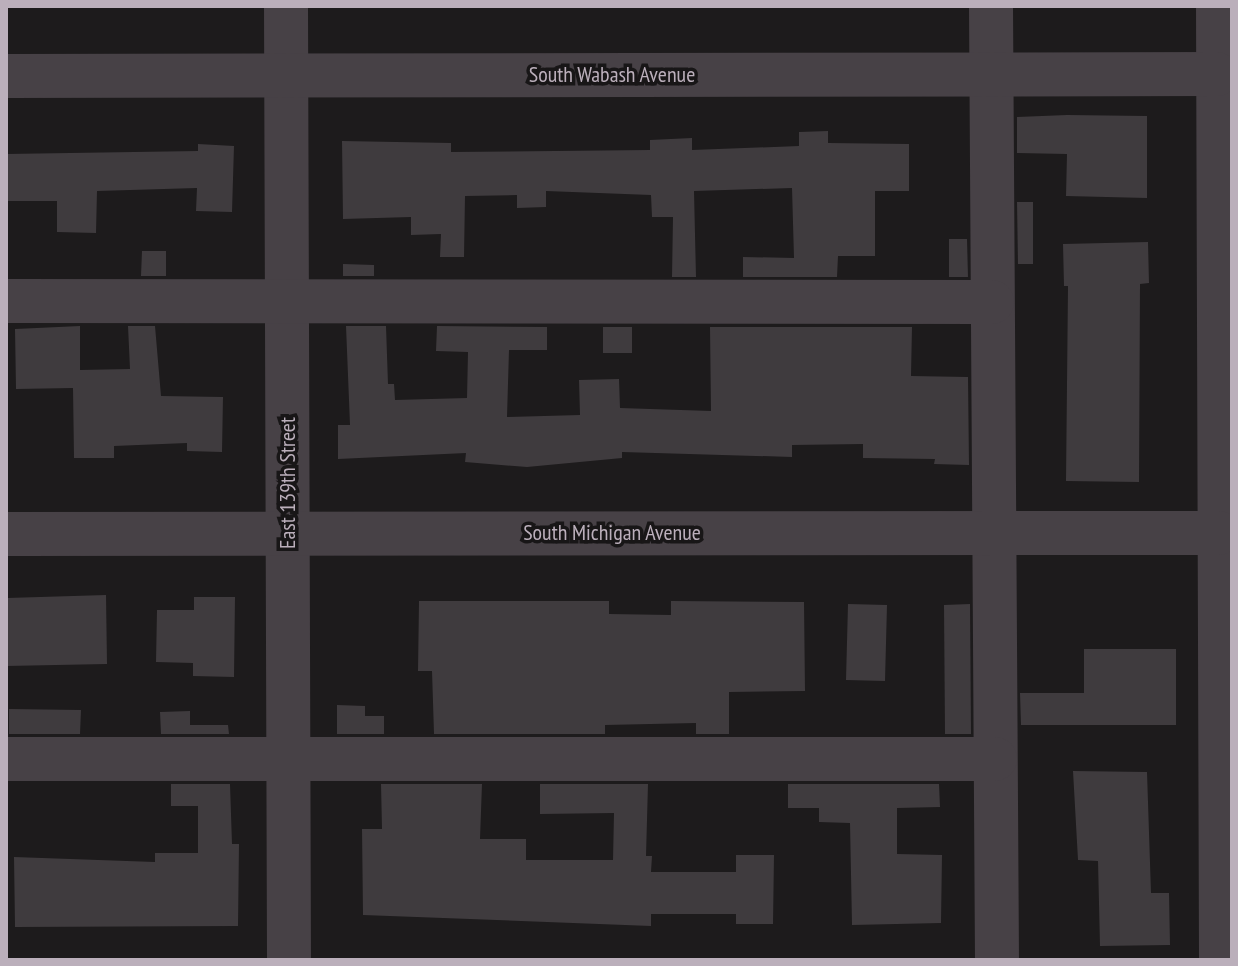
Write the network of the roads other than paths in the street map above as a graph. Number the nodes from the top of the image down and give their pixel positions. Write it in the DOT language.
graph roads {
  1 [pos="286,6"];
  2 [pos="991,6"];
  3 [pos="1218,6"];
  4 [pos="991,74"];
  5 [pos="1217,74"];
  6 [pos="286,75"];
  7 [pos="6,76"];
  8 [pos="6,301"];
  9 [pos="287,302"];
  10 [pos="992,302"];
  11 [pos="1226,347"];
  12 [pos="288,533"];
  13 [pos="994,533"];
  14 [pos="1219,533"];
  15 [pos="6,534"];
  16 [pos="6,759"];
  17 [pos="288,759"];
  18 [pos="995,759"];
  19 [pos="1226,895"];
  20 [pos="289,960"];
  21 [pos="997,960"];
  22 [pos="1221,960"];
  1 -- 6 [label="street, East 139th Street"];
  2 -- 4 [label="street"];
  3 -- 5 [label="street"];
  4 -- 5 [label="street, South Wabash Avenue"];
  4 -- 6 [label="street, South Wabash Avenue"];
  4 -- 10 [label="street"];
  5 -- 11 [label="street"];
  6 -- 7 [label="street, South Wabash Avenue"];
  6 -- 9 [label="street, East 139th Street"];
  8 -- 9 [label="street"];
  9 -- 10 [label="street"];
  9 -- 12 [label="street, East 139th Street"];
  10 -- 13 [label="street"];
  11 -- 14 [label="street"];
  12 -- 13 [label="street, South Michigan Avenue"];
  12 -- 15 [label="street, South Michigan Avenue"];
  12 -- 17 [label="street, East 139th Street"];
  13 -- 14 [label="street, South Michigan Avenue"];
  13 -- 18 [label="street"];
  14 -- 19 [label="street"];
  16 -- 17 [label="street"];
  17 -- 18 [label="street"];
  17 -- 20 [label="street, East 139th Street"];
  18 -- 21 [label="street"];
  19 -- 22 [label="street"];
}
